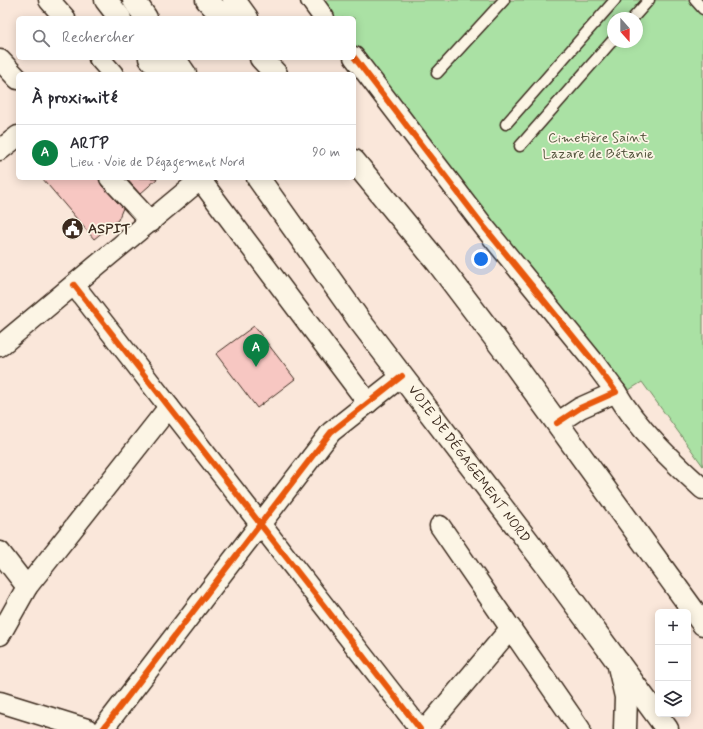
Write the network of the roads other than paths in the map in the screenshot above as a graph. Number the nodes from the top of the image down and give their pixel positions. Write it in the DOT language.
graph roads {
  1 [pos="50,0"];
  2 [pos="106,0"];
  3 [pos="134,0"];
  4 [pos="207,0"];
  5 [pos="234,0"];
  6 [pos="311,0"];
  7 [pos="504,0"];
  8 [pos="615,0"];
  9 [pos="648,0"];
  10 [pos="695,0"];
  11 [pos="703,9"];
  12 [pos="638,12"];
  13 [pos="63,16"];
  14 [pos="118,16"];
  15 [pos="145,16"];
  16 [pos="222,16"];
  17 [pos="246,16"];
  18 [pos="323,16"];
  19 [pos="607,47"];
  20 [pos="0,60"];
  21 [pos="101,60"];
  22 [pos="152,60"];
  23 [pos="175,60"];
  24 [pos="263,60"];
  25 [pos="278,60"];
  26 [pos="356,60"];
  27 [pos="111,72"];
  28 [pos="160,72"];
  29 [pos="184,72"];
  30 [pos="274,72"];
  31 [pos="286,72"];
  32 [pos="437,73"];
  33 [pos="16,77"];
  34 [pos="506,124"];
  35 [pos="16,138"];
  36 [pos="520,146"];
  37 [pos="0,150"];
  38 [pos="356,163"];
  39 [pos="112,180"];
  40 [pos="199,180"];
  41 [pos="201,180"];
  42 [pos="244,180"];
  43 [pos="259,180"];
  44 [pos="151,222"];
  45 [pos="297,232"];
  46 [pos="74,285"];
  47 [pos="0,346"];
  48 [pos="402,376"];
  49 [pos="616,392"];
  50 [pos="368,403"];
  51 [pos="168,407"];
  52 [pos="557,423"];
  53 [pos="703,489"];
  54 [pos="260,525"];
  55 [pos="440,526"];
  56 [pos="0,552"];
  57 [pos="27,587"];
  58 [pos="703,624"];
  59 [pos="511,628"];
  60 [pos="0,635"];
  61 [pos="618,662"];
  62 [pos="0,702"];
  63 [pos="87,729"];
  64 [pos="103,729"];
  65 [pos="420,729"];
  66 [pos="426,729"];
  67 [pos="580,729"];
  68 [pos="625,729"];
  69 [pos="667,729"];
  1 -- 13 [label="street"];
  2 -- 14 [label="main road"];
  3 -- 15 [label="main road"];
  4 -- 16 [label="main road"];
  5 -- 17 [label="main road"];
  6 -- 18 [label="street"];
  7 -- 32 [label="lane"];
  8 -- 34 [label="lane"];
  9 -- 12 [label="lane"];
  10 -- 11 [label="lane"];
  19 -- 36 [label="lane"];
  20 -- 33 [label="street"];
  21 -- 27 [label="street"];
  22 -- 28 [label="main road"];
  23 -- 29 [label="main road"];
  24 -- 30 [label="main road"];
  25 -- 31 [label="main road"];
  26 -- 49 [label="street"];
  35 -- 37 [label="street"];
  38 -- 52 [label="main road"];
  39 -- 44 [label="street"];
  40 -- 44 [label="street"];
  41 -- 50 [label="street"];
  42 -- 45 [label="main road"];
  43 -- 45 [label="main road, VOIE DE DÉGAGEMENT NORD"];
  44 -- 46 [label="street"];
  45 -- 48 [label="main road, VOIE DE DÉGAGEMENT NORD"];
  46 -- 47 [label="street"];
  46 -- 51 [label="street"];
  48 -- 50 [label="street"];
  48 -- 61 [label="main road, VOIE DE DÉGAGEMENT NORD"];
  49 -- 52 [label="street"];
  49 -- 53 [label="street"];
  50 -- 54 [label="street"];
  51 -- 54 [label="street"];
  51 -- 57 [label="street"];
  52 -- 58 [label="main road"];
  54 -- 64 [label="street"];
  54 -- 65 [label="street"];
  55 -- 59 [label="street"];
  56 -- 57 [label="street"];
  57 -- 60 [label="street"];
  59 -- 66 [label="street"];
  59 -- 67 [label="street"];
  61 -- 68 [label="main road"];
  61 -- 69 [label="main road, VOIE DE DÉGAGEMENT NORD"];
  62 -- 63 [label="street"];
}
